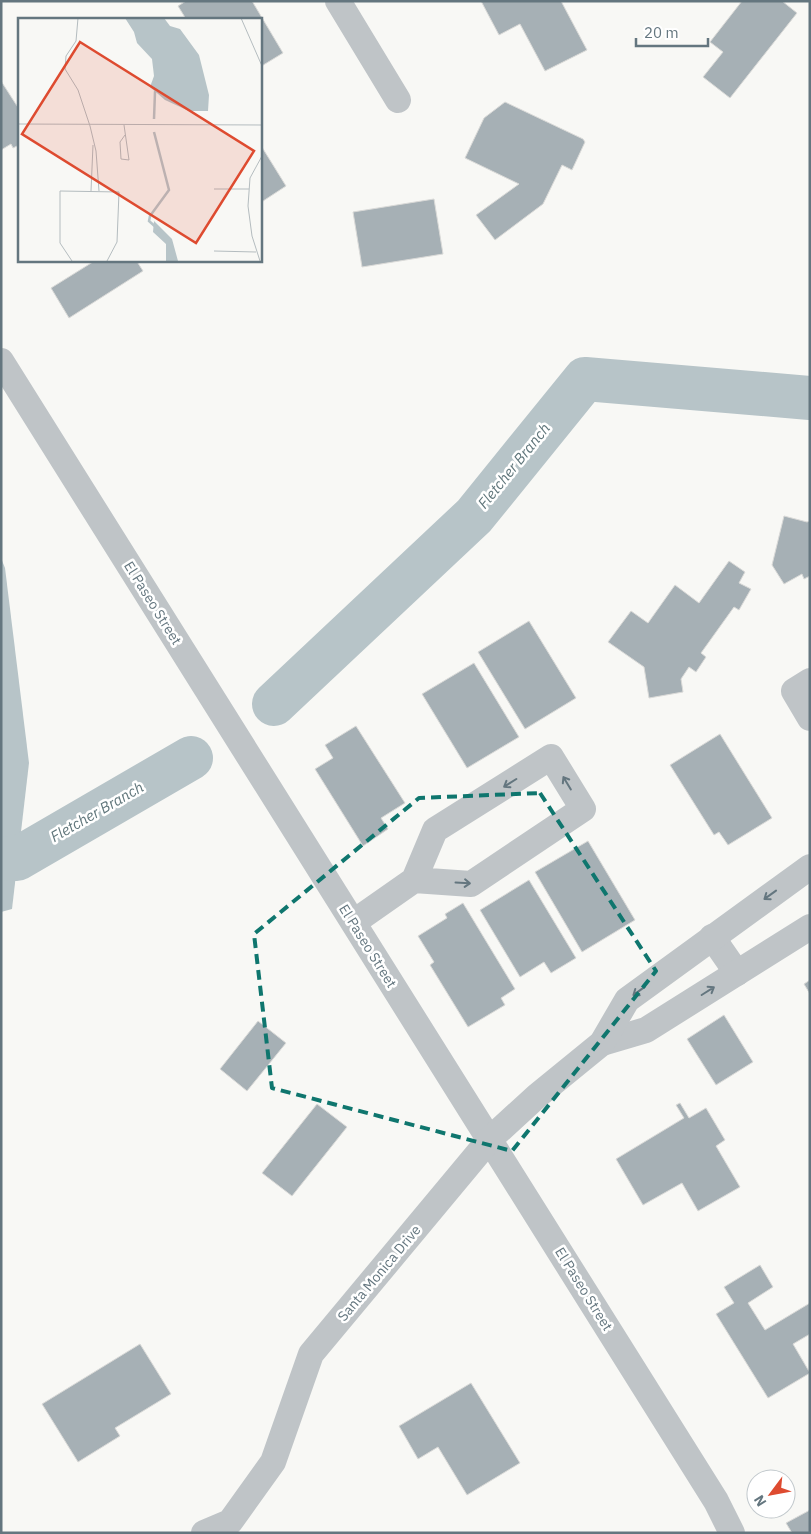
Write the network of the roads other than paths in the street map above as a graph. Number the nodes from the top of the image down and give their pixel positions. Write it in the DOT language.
graph roads {
  1 [pos="338,1"];
  2 [pos="398,100"];
  3 [pos="1,361"];
  4 [pos="802,686"];
  5 [pos="810,718"];
  6 [pos="810,867"];
  7 [pos="414,880"];
  8 [pos="354,922"];
  9 [pos="810,927"];
  10 [pos="712,937"];
  11 [pos="737,973"];
  12 [pos="602,1043"];
  13 [pos="490,1139"];
  14 [pos="204,1533"];
  15 [pos="732,1533"];
  1 -- 2 [label="street"];
  3 -- 8 [label="street, El Paseo Street"];
  4 -- 5 [label="street"];
  6 -- 10 [label="street, Santa Monica Drive, one-way"];
  7 -- 7 [label="street, one-way"];
  7 -- 8 [label="street"];
  8 -- 13 [label="street, El Paseo Street"];
  9 -- 11 [label="street, Santa Monica Drive"];
  10 -- 11 [label="street"];
  10 -- 12 [label="street, Santa Monica Drive, one-way"];
  12 -- 11 [label="street, Santa Monica Drive, one-way"];
  12 -- 13 [label="street, Santa Monica Drive"];
  13 -- 14 [label="street, Santa Monica Drive"];
  13 -- 15 [label="street, El Paseo Street"];
}
